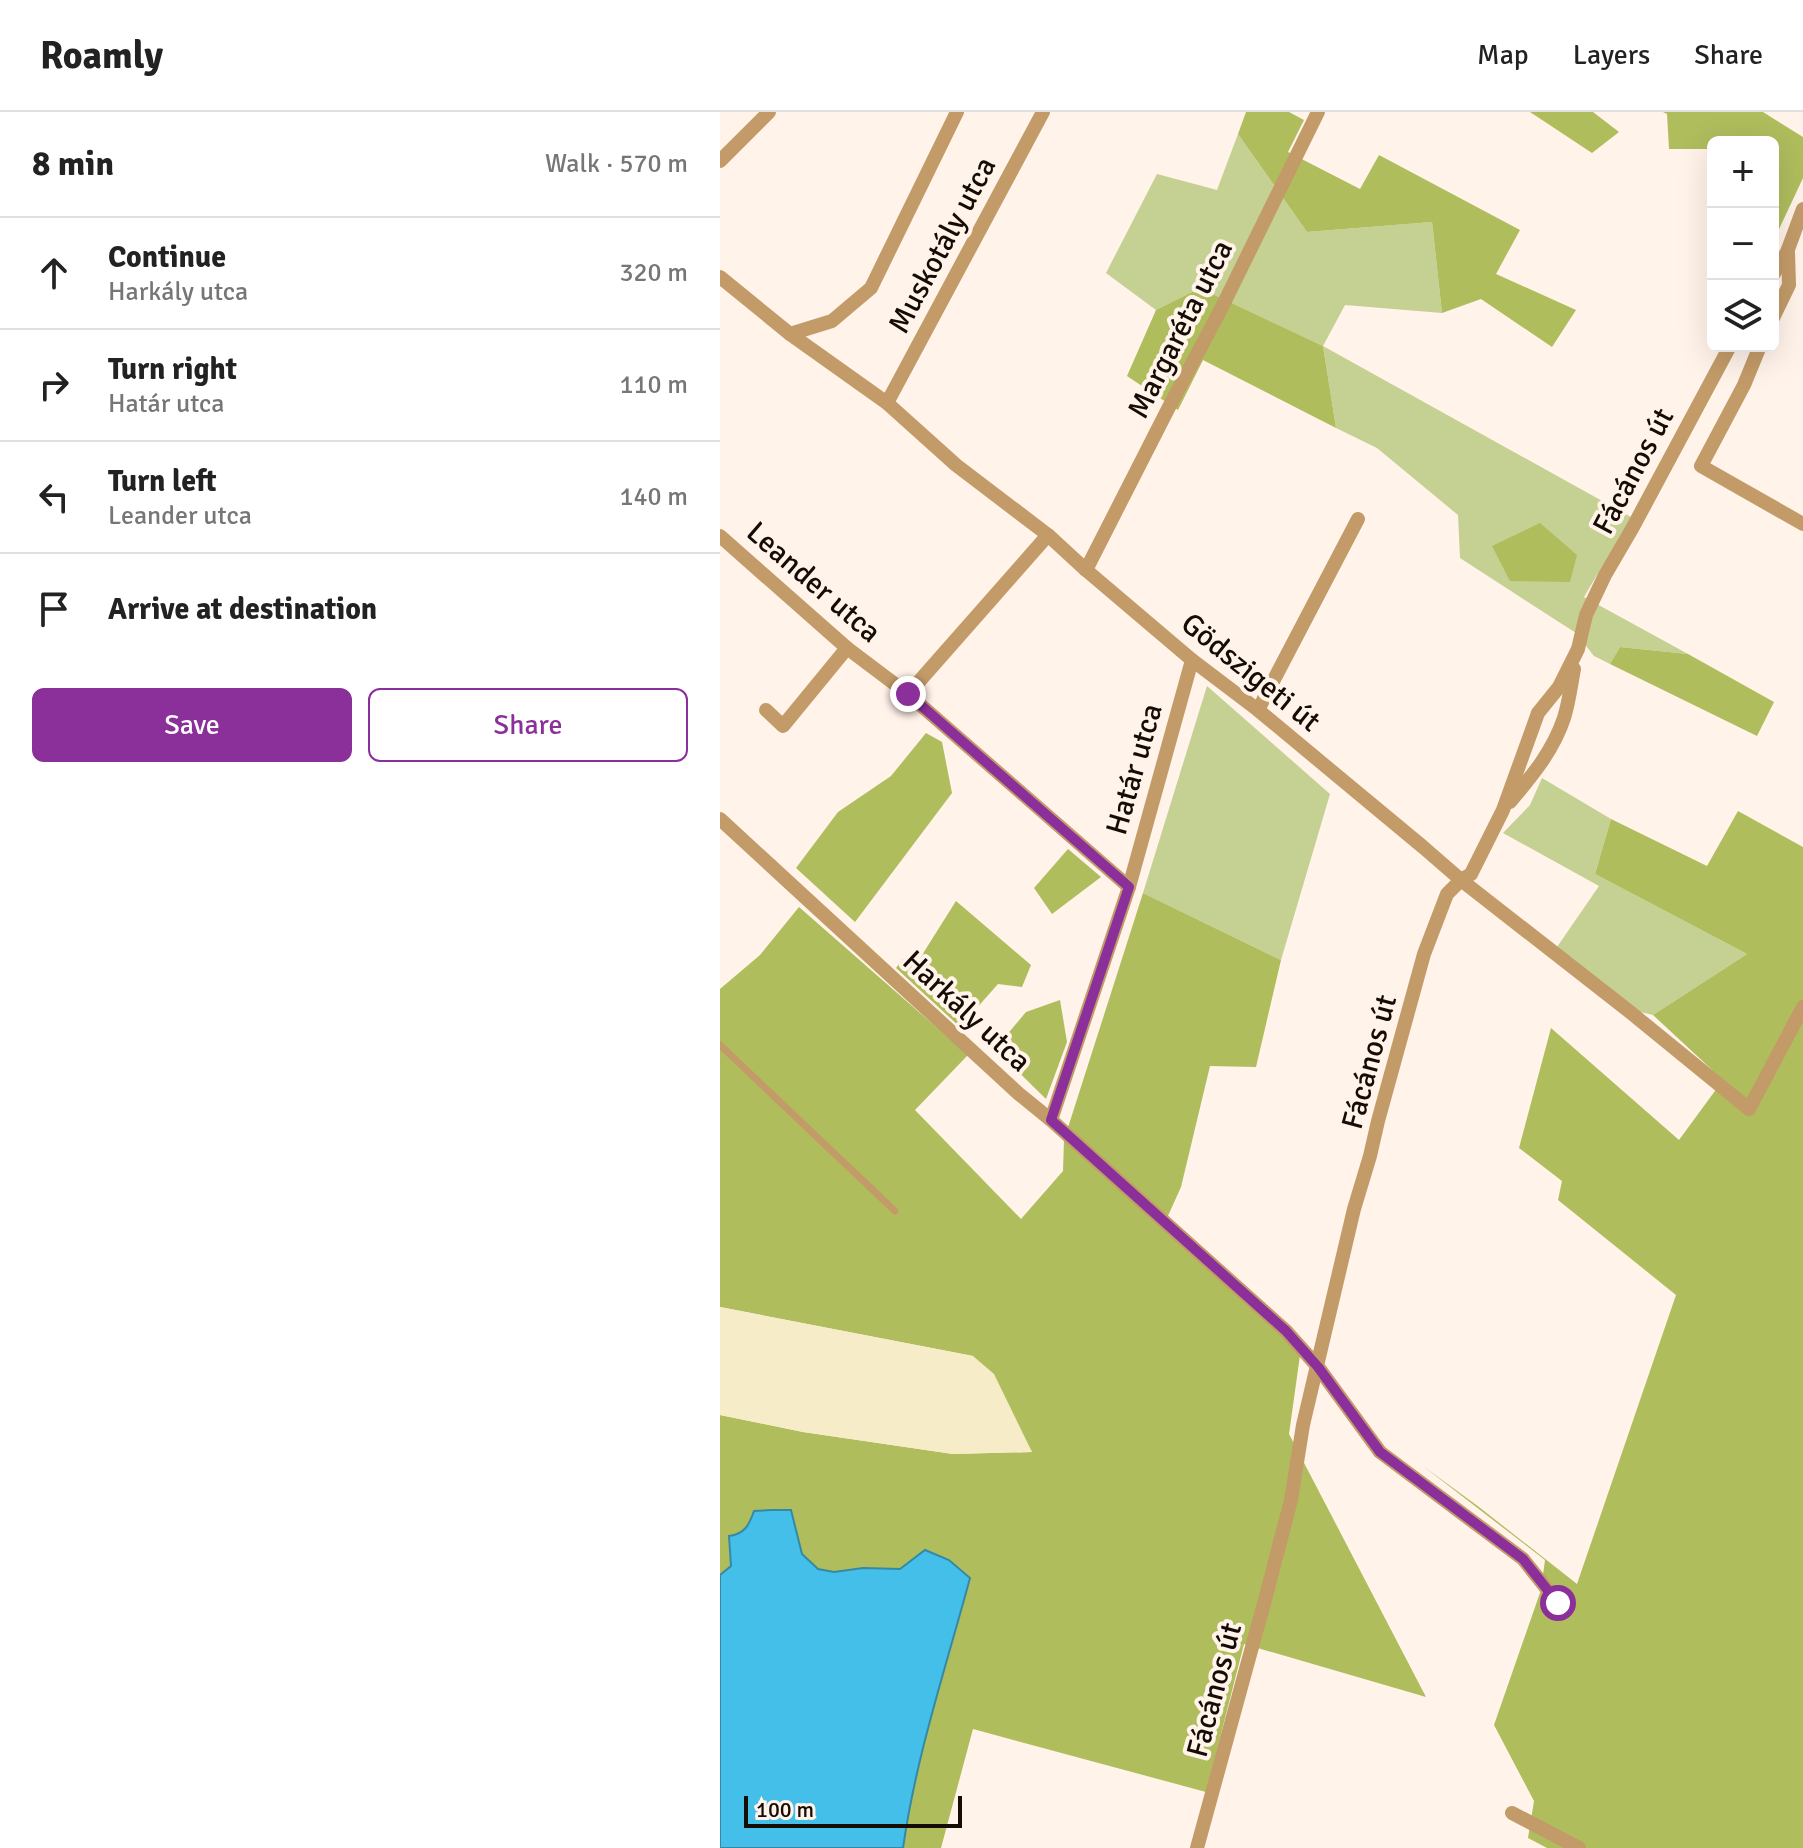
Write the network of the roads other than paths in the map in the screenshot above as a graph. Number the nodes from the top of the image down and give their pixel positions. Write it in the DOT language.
graph roads {
  1 [pos="769,112"];
  2 [pos="957,112"];
  3 [pos="1043,112"];
  4 [pos="1317,113"];
  5 [pos="720,161"];
  6 [pos="1803,209"];
  7 [pos="1787,252"];
  8 [pos="1779,265"];
  9 [pos="1803,273"];
  10 [pos="720,277"];
  11 [pos="1796,287"];
  12 [pos="1779,310"];
  13 [pos="790,334"];
  14 [pos="1727,352"];
  15 [pos="1758,352"];
  16 [pos="887,403"];
  17 [pos="1358,519"];
  18 [pos="1803,524"];
  19 [pos="1048,535"];
  20 [pos="720,536"];
  21 [pos="1086,570"];
  22 [pos="847,648"];
  23 [pos="1578,649"];
  24 [pos="1192,660"];
  25 [pos="908,694"];
  26 [pos="766,710"];
  27 [pos="1258,710"];
  28 [pos="1503,810"];
  29 [pos="721,822"];
  30 [pos="1461,880"];
  31 [pos="1129,887"];
  32 [pos="1803,1007"];
  33 [pos="720,1045"];
  34 [pos="1051,1120"];
  35 [pos="895,1211"];
  36 [pos="1318,1367"];
  37 [pos="1558,1603"];
  38 [pos="1512,1813"];
  39 [pos="1197,1848"];
  40 [pos="1579,1848"];
  1 -- 5 [label="street"];
  2 -- 13 [label="street"];
  3 -- 16 [label="street, Muskotály utca"];
  4 -- 21 [label="street, Margaréta utca"];
  6 -- 7 [label="street"];
  7 -- 8 [label="street"];
  7 -- 11 [label="street"];
  9 -- 11 [label="street"];
  10 -- 13 [label="street, Gödszigeti út"];
  11 -- 12 [label="street"];
  13 -- 16 [label="street, Gödszigeti út"];
  14 -- 23 [label="street, Fácános út"];
  15 -- 18 [label="street"];
  16 -- 19 [label="street, Gödszigeti út"];
  17 -- 27 [label="street"];
  19 -- 21 [label="street, Gödszigeti út"];
  19 -- 25 [label="street"];
  20 -- 22 [label="street, Leander utca"];
  21 -- 24 [label="street, Gödszigeti út"];
  22 -- 25 [label="street, Leander utca"];
  22 -- 26 [label="street"];
  23 -- 28 [label="street, Fácános út"];
  23 -- 28 [label="street"];
  24 -- 27 [label="street, Gödszigeti út"];
  24 -- 31 [label="street, Határ utca"];
  25 -- 31 [label="street, Leander utca"];
  27 -- 30 [label="street, Gödszigeti út"];
  28 -- 30 [label="street, Fácános út"];
  29 -- 34 [label="street, Harkály utca"];
  30 -- 32 [label="street, Gödszigeti út"];
  30 -- 36 [label="street, Fácános út"];
  31 -- 34 [label="street, Határ utca"];
  33 -- 35 [label="lane"];
  34 -- 36 [label="street, Harkály utca"];
  36 -- 37 [label="street, Harkály utca"];
  36 -- 39 [label="street, Fácános út"];
  38 -- 40 [label="street"];
}
